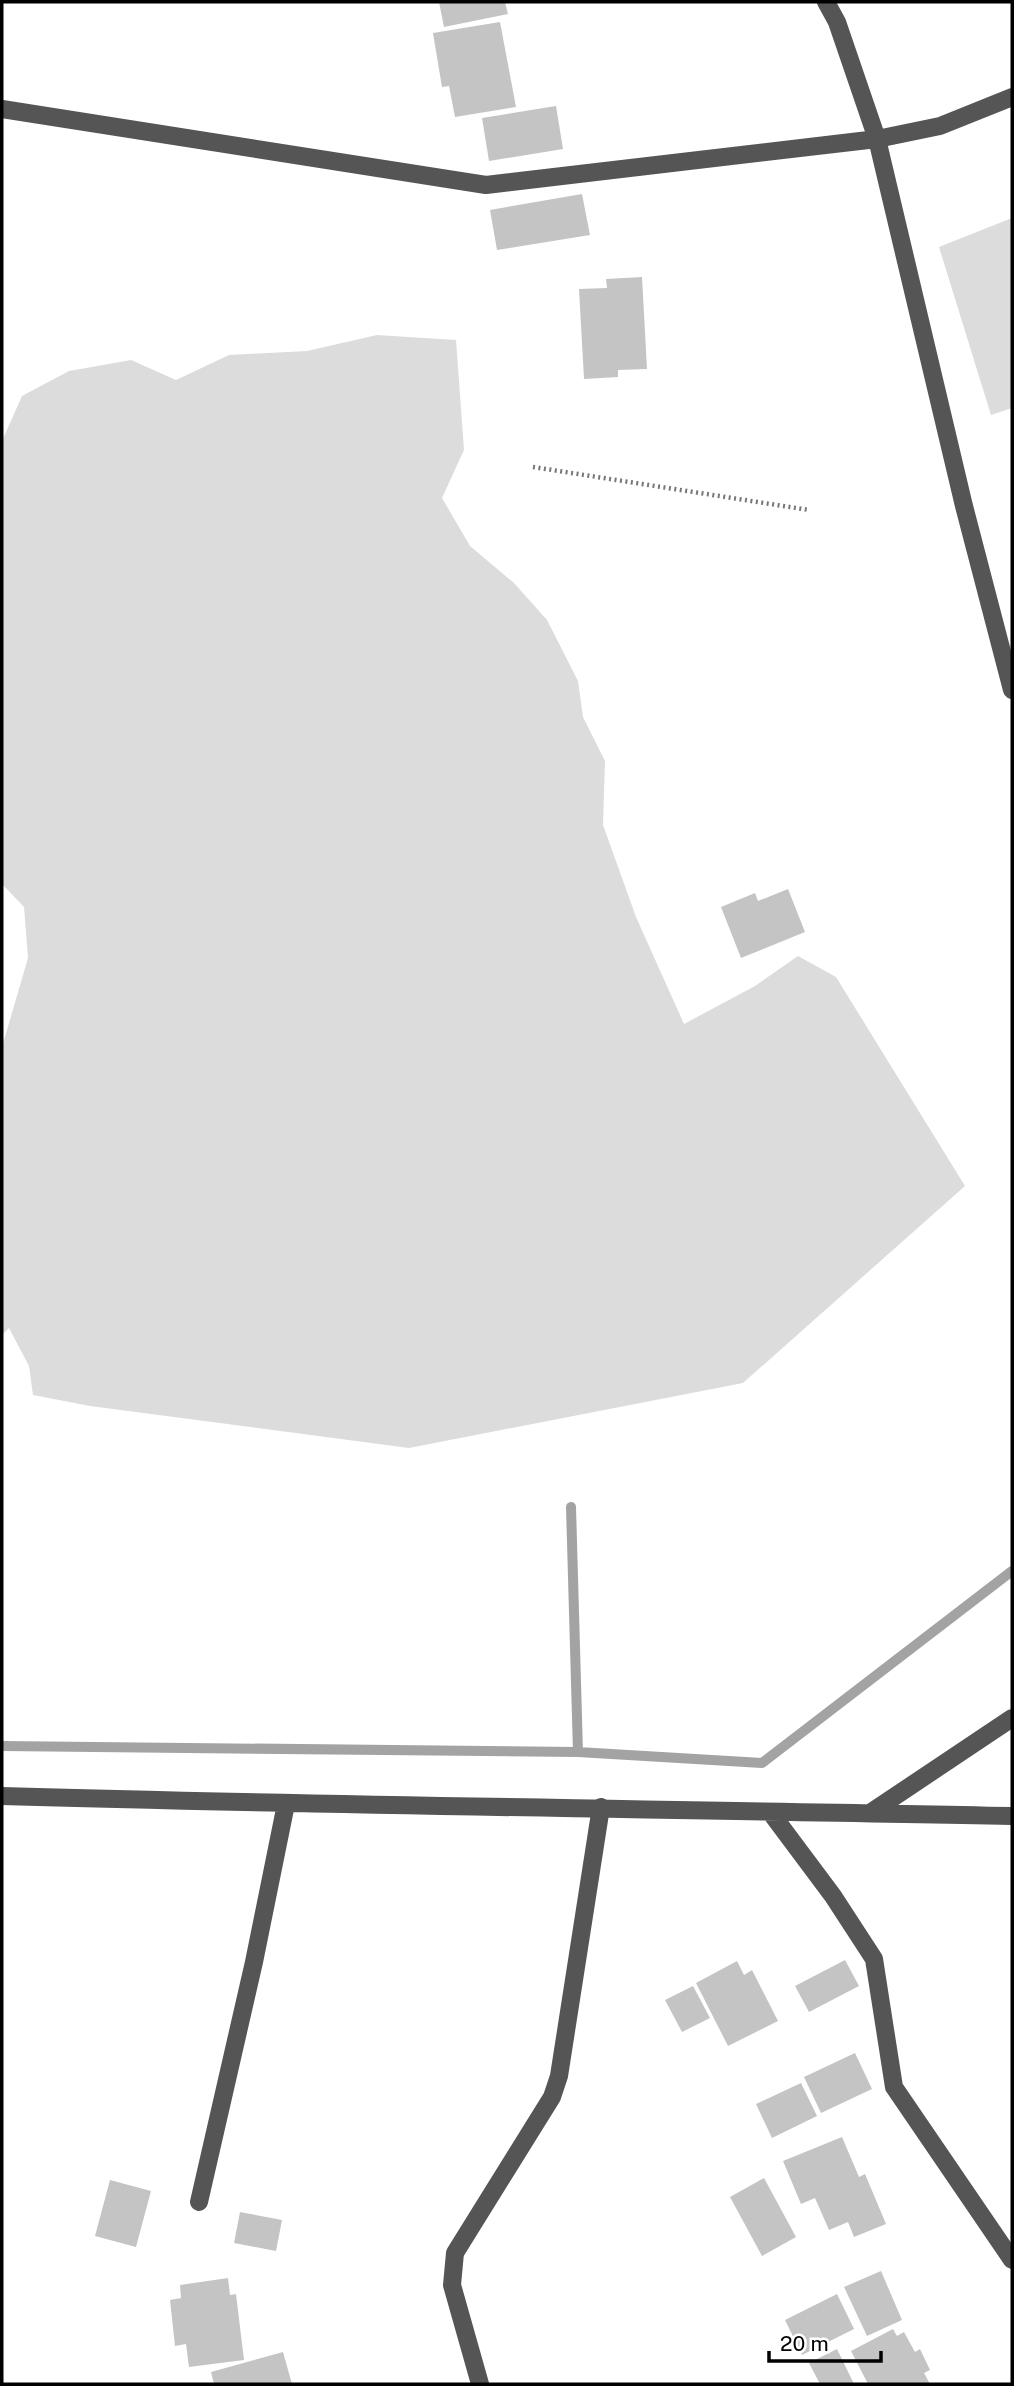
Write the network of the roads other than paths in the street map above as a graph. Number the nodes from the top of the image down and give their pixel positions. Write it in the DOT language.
graph roads {
  1 [pos="826,2"];
  2 [pos="1012,97"];
  3 [pos="2,109"];
  4 [pos="877,139"];
  5 [pos="1012,690"];
  6 [pos="1012,1718"];
  7 [pos="2,1796"];
  8 [pos="286,1804"];
  9 [pos="601,1807"];
  10 [pos="771,1813"];
  11 [pos="870,1813"];
  12 [pos="1012,1816"];
  13 [pos="199,2202"];
  14 [pos="1012,2260"];
  15 [pos="480,2384"];
  1 -- 4 [label="street"];
  2 -- 4 [label="street"];
  3 -- 4 [label="street"];
  4 -- 5 [label="street"];
  6 -- 11 [label="street"];
  7 -- 8 [label="street"];
  8 -- 9 [label="street"];
  8 -- 13 [label="street"];
  9 -- 10 [label="street"];
  9 -- 15 [label="street"];
  10 -- 11 [label="street"];
  10 -- 14 [label="street"];
  11 -- 12 [label="street"];
}
